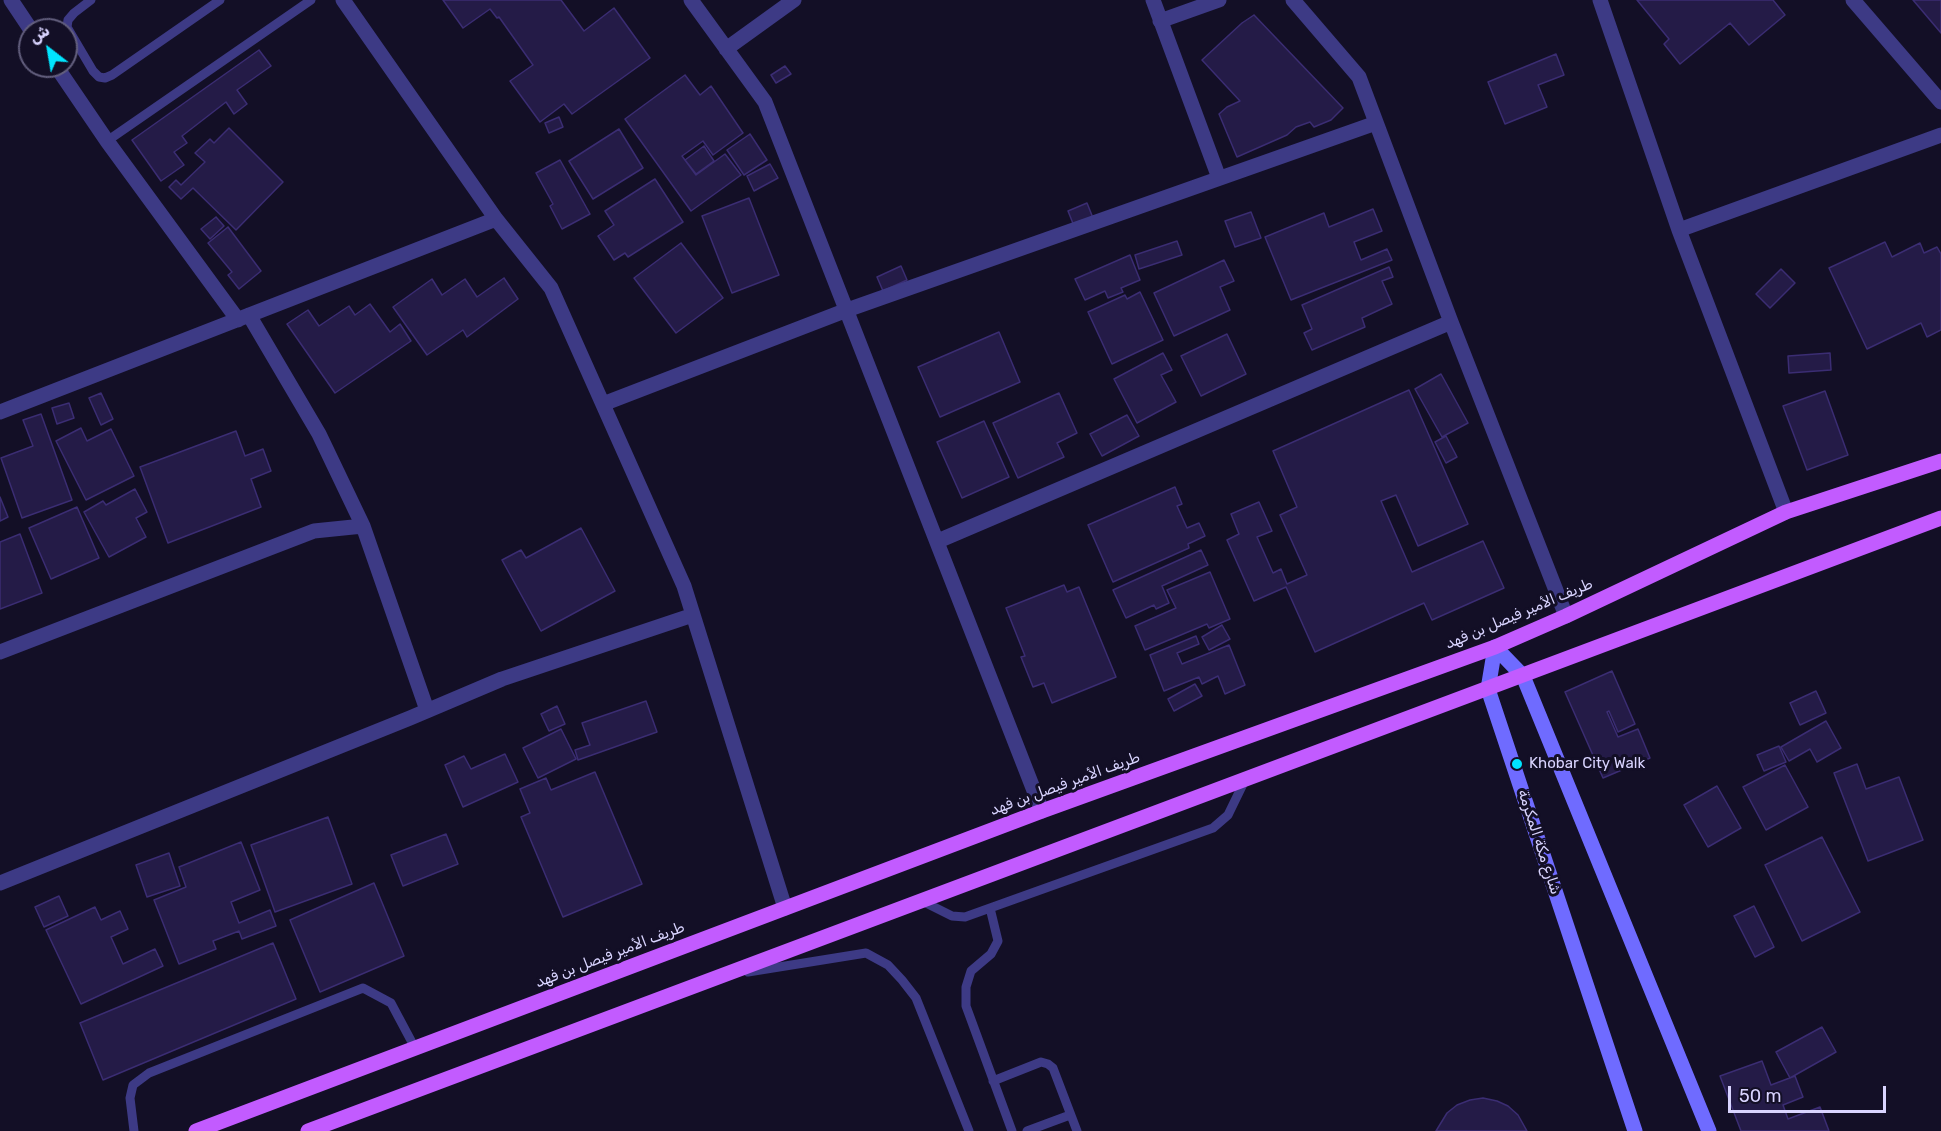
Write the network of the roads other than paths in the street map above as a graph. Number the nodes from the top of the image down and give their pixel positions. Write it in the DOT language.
graph roads {
  1 [pos="92,0"];
  2 [pos="220,0"];
  3 [pos="311,0"];
  4 [pos="343,0"];
  5 [pos="691,0"];
  6 [pos="794,0"];
  7 [pos="1153,0"];
  8 [pos="1219,0"];
  9 [pos="1293,0"];
  10 [pos="1600,0"];
  11 [pos="1853,0"];
  12 [pos="17,2"];
  13 [pos="25,18"];
  14 [pos="1160,21"];
  15 [pos="726,49"];
  16 [pos="64,78"];
  17 [pos="1941,102"];
  18 [pos="1376,123"];
  19 [pos="1941,135"];
  20 [pos="107,141"];
  21 [pos="1220,178"];
  22 [pos="496,219"];
  23 [pos="1679,230"];
  24 [pos="847,310"];
  25 [pos="243,317"];
  26 [pos="1451,322"];
  27 [pos="603,404"];
  28 [pos="0,412"];
  29 [pos="1941,460"];
  30 [pos="1786,512"];
  31 [pos="1941,518"];
  32 [pos="363,526"];
  33 [pos="938,541"];
  34 [pos="693,615"];
  35 [pos="1566,616"];
  36 [pos="1496,647"];
  37 [pos="0,652"];
  38 [pos="1523,676"];
  39 [pos="1488,689"];
  40 [pos="427,710"];
  41 [pos="1245,780"];
  42 [pos="1042,811"];
  43 [pos="0,883"];
  44 [pos="921,902"];
  45 [pos="785,908"];
  46 [pos="990,908"];
  47 [pos="724,975"];
  48 [pos="415,1048"];
  49 [pos="993,1081"];
  50 [pos="1070,1115"];
  51 [pos="134,1131"];
  52 [pos="196,1131"];
  53 [pos="308,1131"];
  54 [pos="969,1131"];
  55 [pos="1012,1131"];
  56 [pos="1027,1131"];
  57 [pos="1077,1131"];
  58 [pos="1635,1131"];
  59 [pos="1709,1131"];
  1 -- 2 [label="lane"];
  3 -- 20 [label="lane"];
  4 -- 22 [label="street"];
  5 -- 15 [label="street"];
  6 -- 15 [label="street"];
  7 -- 14 [label="street"];
  8 -- 14 [label="street"];
  9 -- 18 [label="street"];
  10 -- 23 [label="street"];
  11 -- 17 [label="street"];
  12 -- 13 [label="street"];
  14 -- 21 [label="street"];
  15 -- 24 [label="street"];
  16 -- 20 [label="street"];
  18 -- 21 [label="street"];
  18 -- 26 [label="street"];
  19 -- 23 [label="street"];
  20 -- 25 [label="street"];
  21 -- 24 [label="street"];
  22 -- 25 [label="street"];
  22 -- 27 [label="street"];
  23 -- 30 [label="street"];
  24 -- 27 [label="street"];
  24 -- 33 [label="street"];
  25 -- 28 [label="street"];
  25 -- 32 [label="street"];
  26 -- 33 [label="street"];
  26 -- 35 [label="street"];
  27 -- 34 [label="street"];
  29 -- 30 [label="main road, طريف الأمير فيصل بن فهد"];
  30 -- 35 [label="main road, طريف الأمير فيصل بن فهد"];
  31 -- 38 [label="main road"];
  32 -- 37 [label="street"];
  32 -- 40 [label="street"];
  33 -- 42 [label="street"];
  34 -- 40 [label="street"];
  34 -- 45 [label="street"];
  35 -- 36 [label="main road, طريف الأمير فيصل بن فهد"];
  36 -- 38 [label="main road"];
  36 -- 39 [label="main road, شارع مكة المكرمة"];
  36 -- 42 [label="main road, طريف الأمير فيصل بن فهد"];
  38 -- 39 [label="main road"];
  38 -- 59 [label="main road"];
  39 -- 41 [label="main road"];
  39 -- 58 [label="main road, شارع مكة المكرمة"];
  40 -- 43 [label="street"];
  41 -- 44 [label="main road"];
  41 -- 46 [label="lane"];
  42 -- 45 [label="main road, طريف الأمير فيصل بن فهد"];
  44 -- 46 [label="lane"];
  44 -- 47 [label="main road"];
  45 -- 48 [label="main road, طريف الأمير فيصل بن فهد"];
  46 -- 49 [label="lane"];
  47 -- 53 [label="main road"];
  47 -- 54 [label="lane"];
  48 -- 51 [label="lane"];
  48 -- 52 [label="main road, طريف الأمير فيصل بن فهد"];
  49 -- 50 [label="lane"];
  49 -- 55 [label="lane"];
  50 -- 56 [label="lane"];
  50 -- 57 [label="lane"];
}
